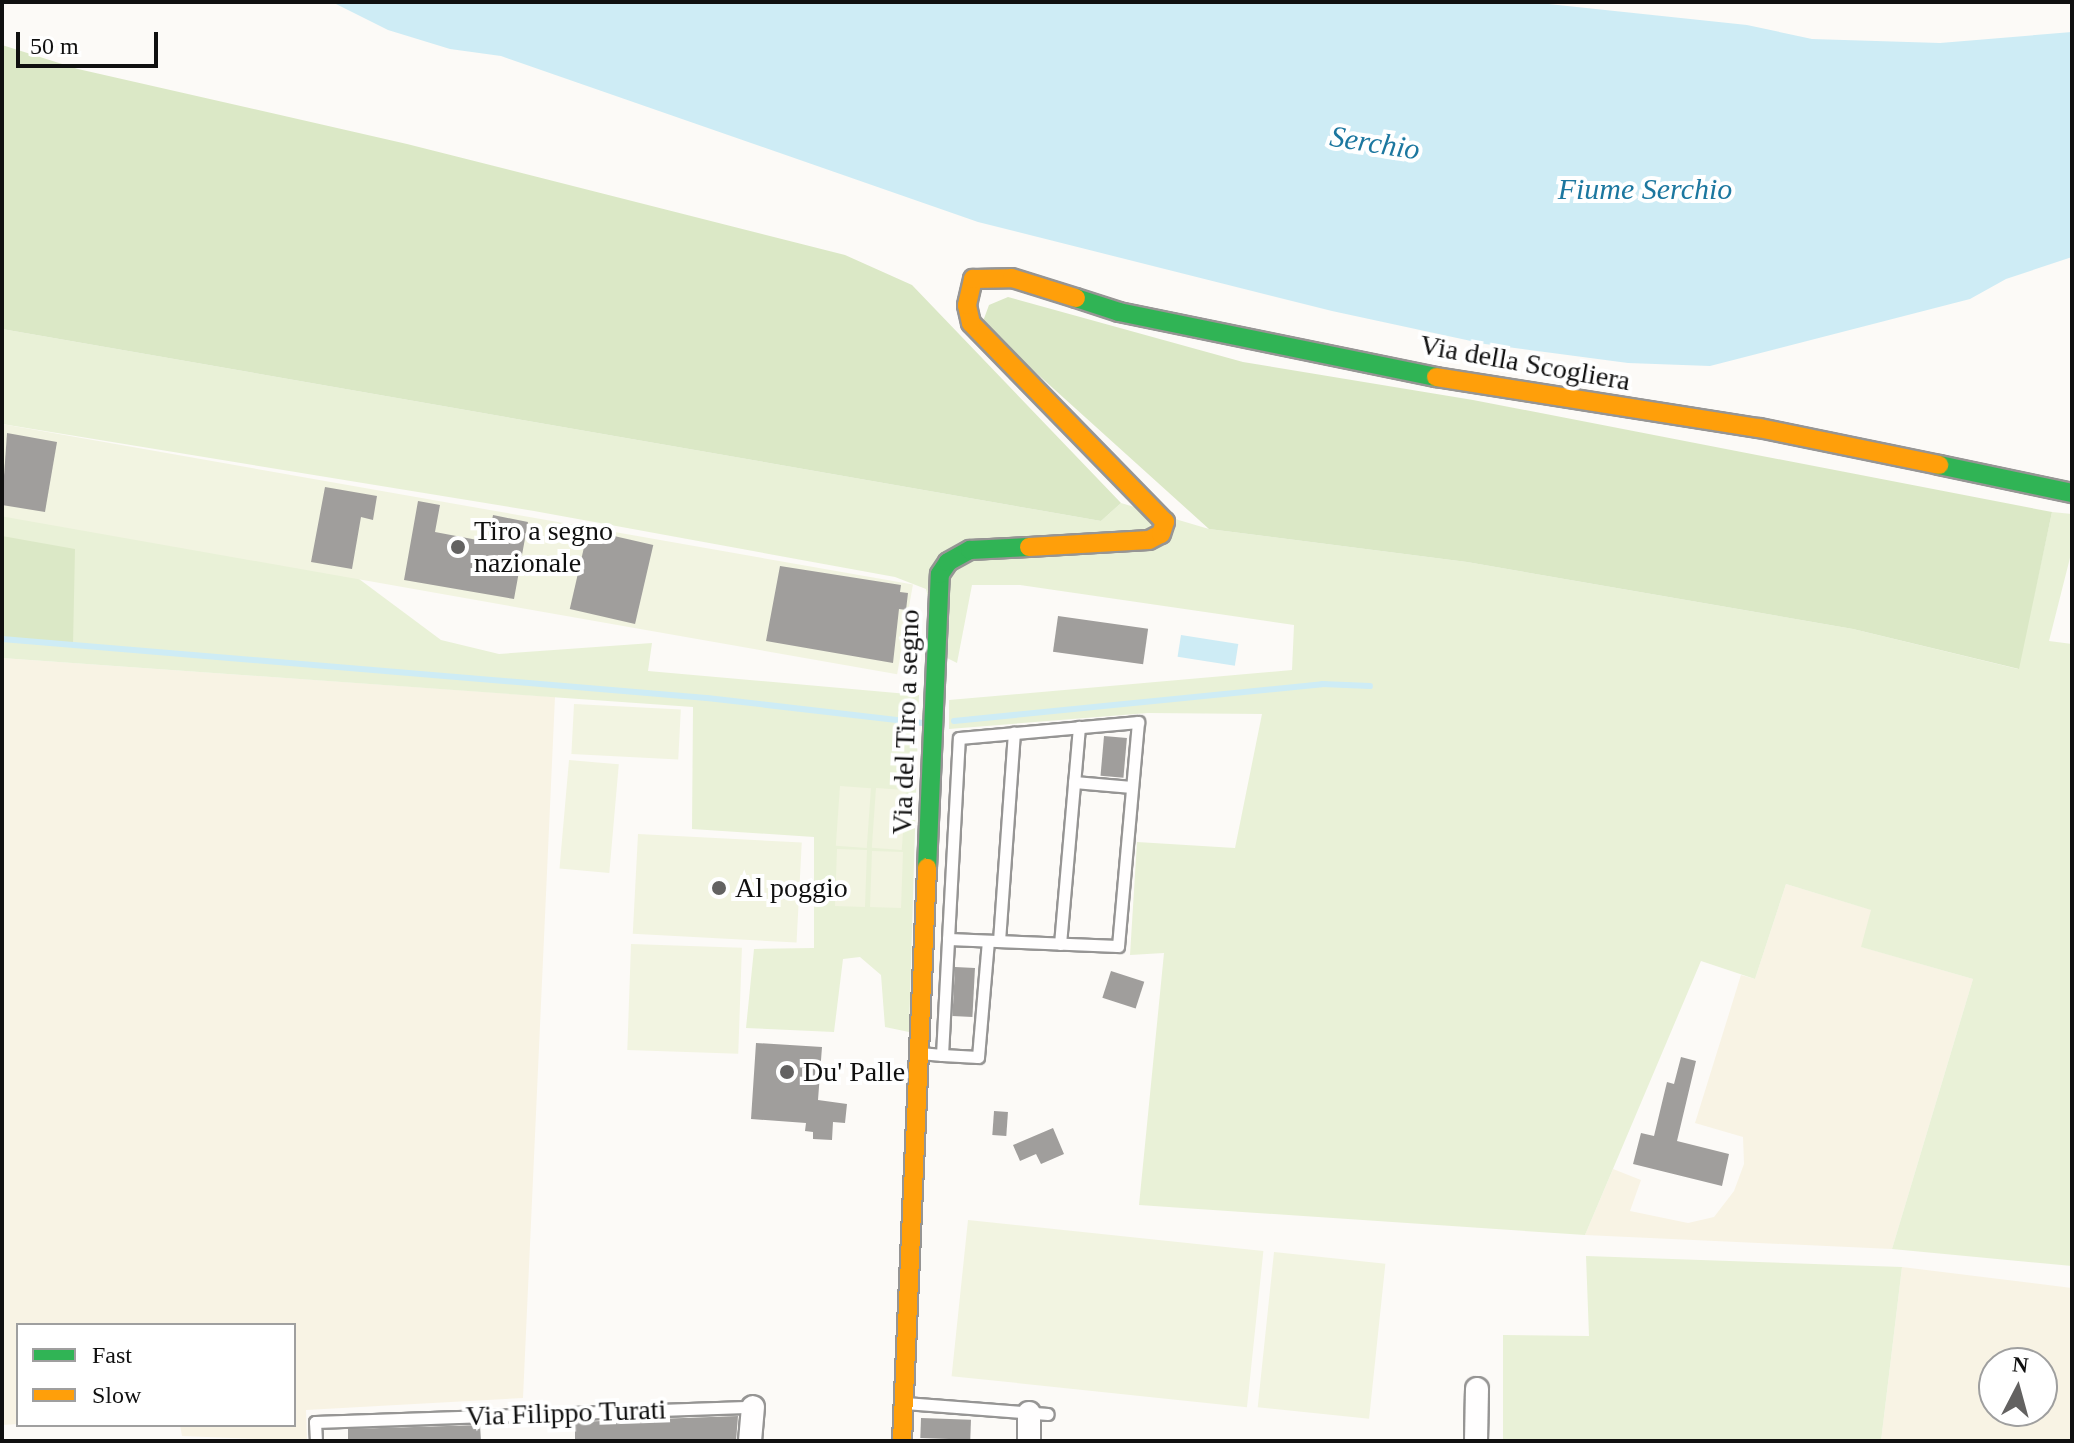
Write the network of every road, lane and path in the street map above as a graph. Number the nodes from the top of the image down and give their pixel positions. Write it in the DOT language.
graph roads {
  1 [pos="973,279"];
  2 [pos="2072,493"];
  3 [pos="1079,727"];
  4 [pos="1014,733"];
  5 [pos="1074,782"];
  6 [pos="1132,787"];
  7 [pos="948,939"];
  8 [pos="994,941"];
  9 [pos="1060,944"];
  10 [pos="919,1053"];
  11 [pos="942,1055"];
  12 [pos="1477,1389"];
  13 [pos="903,1403"];
  14 [pos="753,1407"];
  15 [pos="1038,1413"];
  16 [pos="316,1441"];
  17 [pos="750,1441"];
  18 [pos="902,1441"];
  19 [pos="1029,1441"];
  20 [pos="1476,1441"];
  1 -- 2 [label="street, Via della Scogliera"];
  1 -- 10 [label="street, Via del Tiro a segno"];
  3 -- 4 [label="lane"];
  3 -- 5 [label="lane"];
  3 -- 6 [label="lane"];
  4 -- 7 [label="lane"];
  4 -- 8 [label="lane"];
  5 -- 6 [label="lane"];
  5 -- 9 [label="lane"];
  6 -- 9 [label="lane"];
  7 -- 8 [label="lane"];
  7 -- 11 [label="lane"];
  8 -- 9 [label="lane"];
  8 -- 11 [label="lane"];
  10 -- 11 [label="lane"];
  10 -- 13 [label="street, Via del Tiro a segno"];
  12 -- 20 [label="street"];
  13 -- 15 [label="lane"];
  13 -- 18 [label="street, Via del Tiro a segno"];
  14 -- 16 [label="lane, Via Filippo Turati"];
  14 -- 17 [label="street, Via Filippo Turati"];
  15 -- 19 [label="street"];
}
